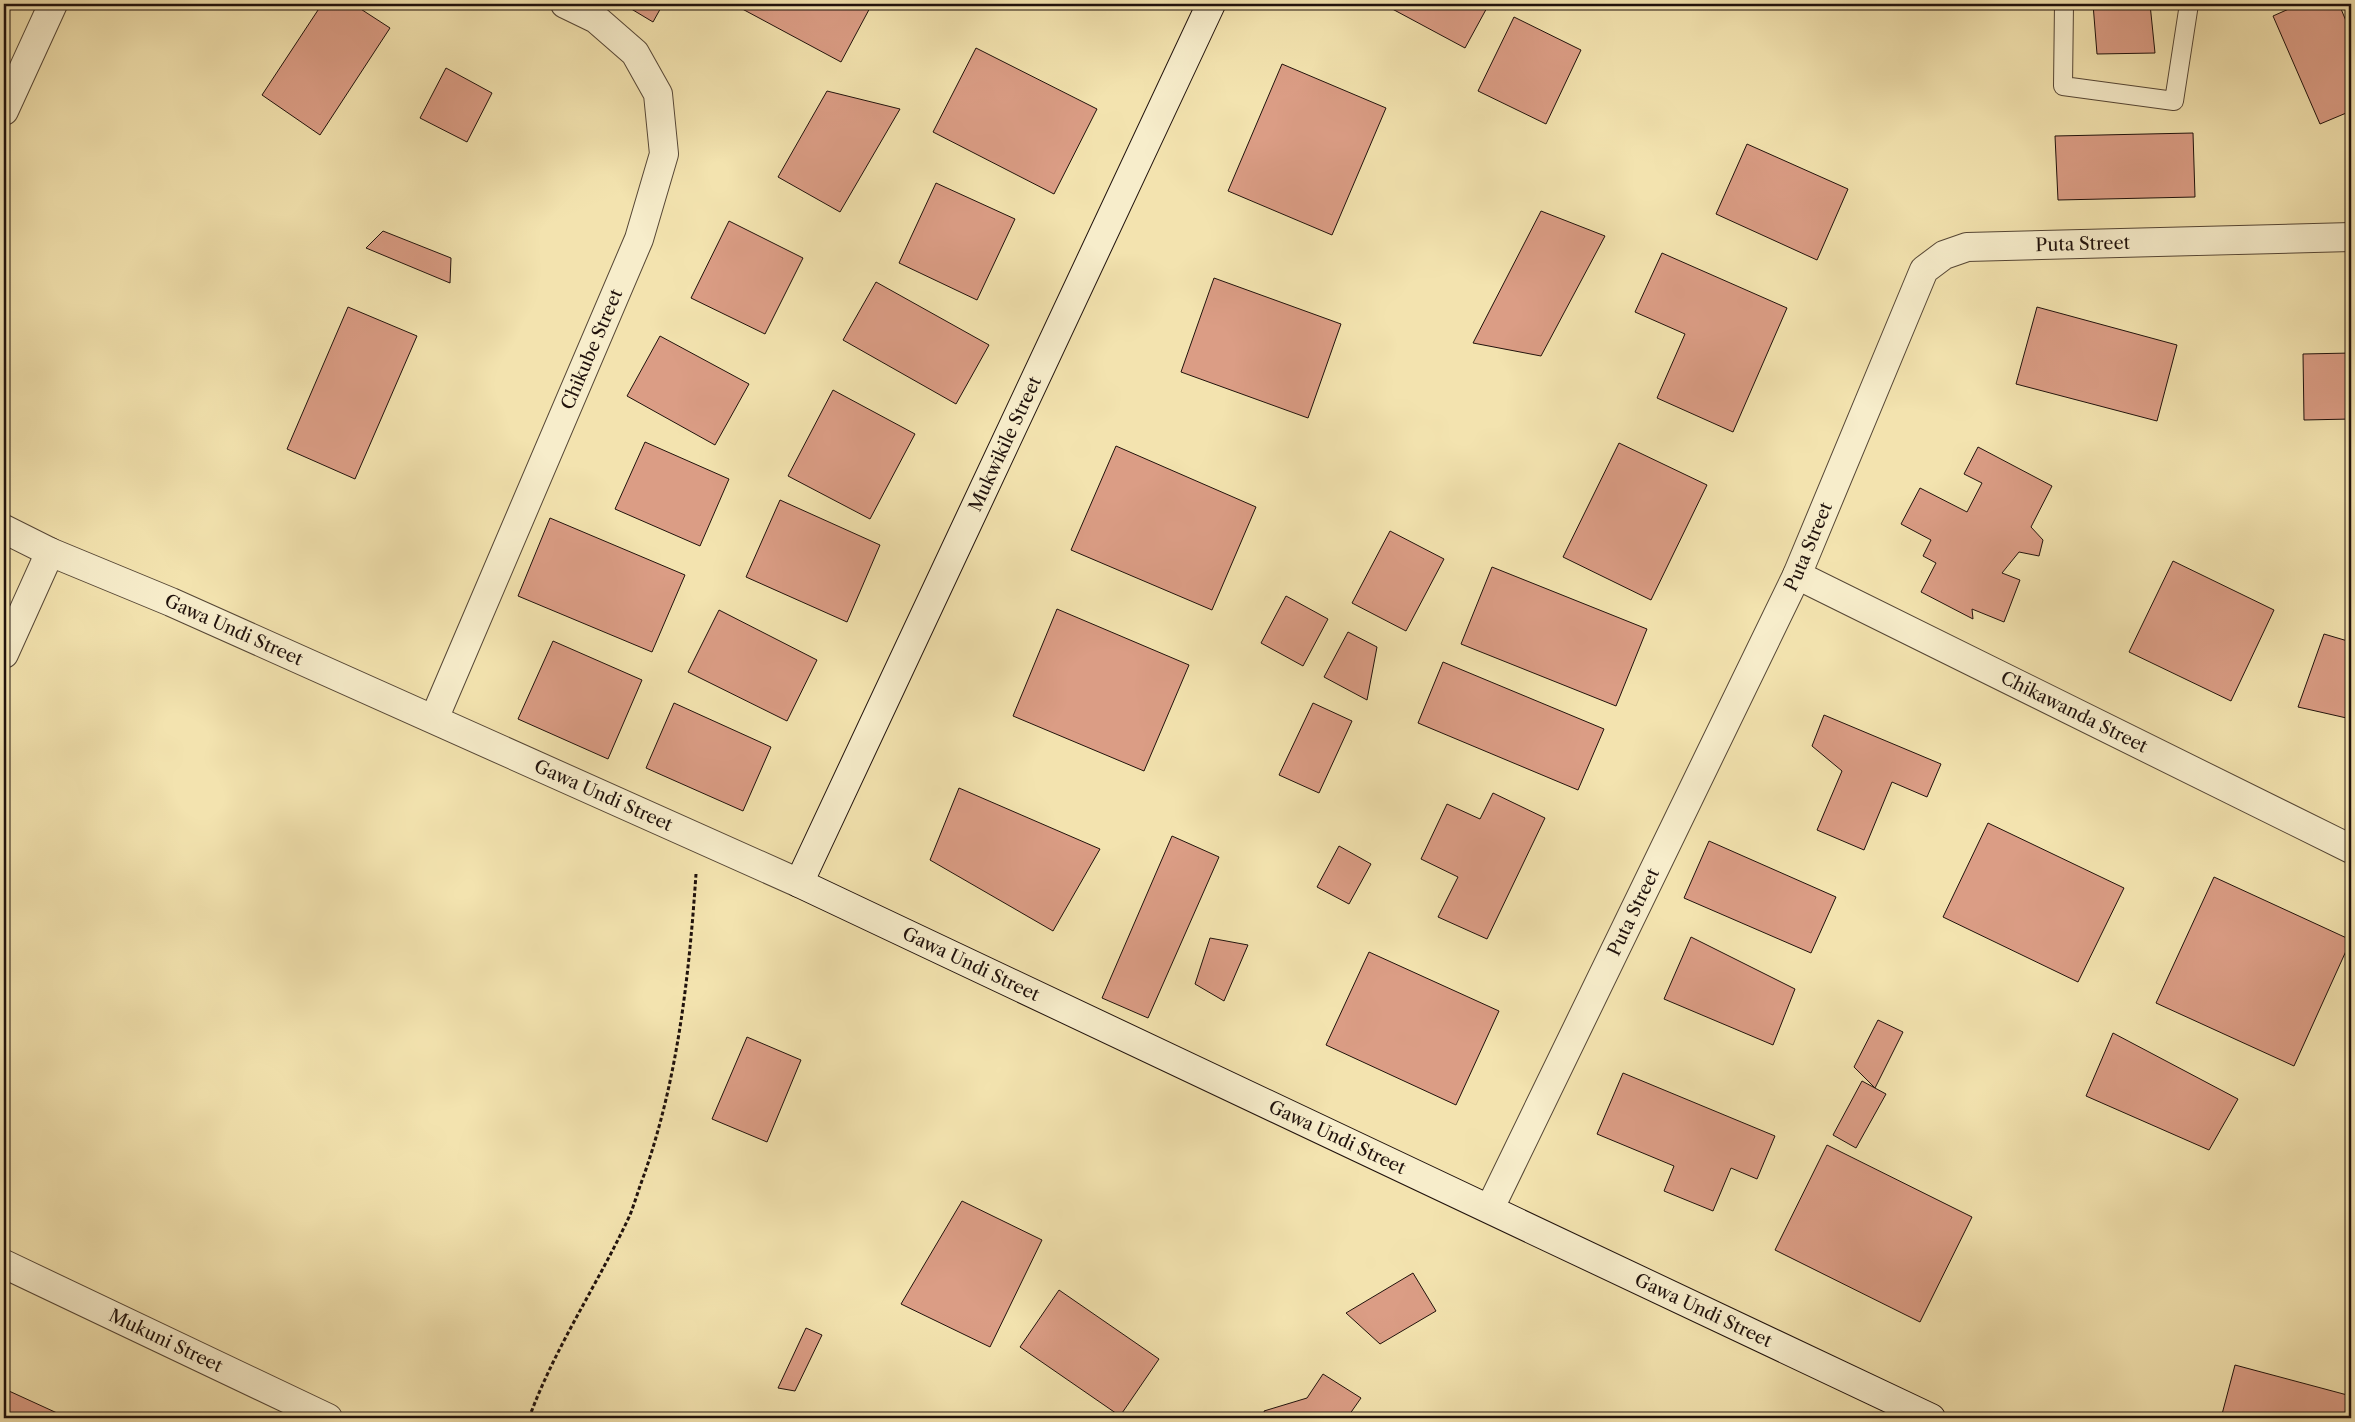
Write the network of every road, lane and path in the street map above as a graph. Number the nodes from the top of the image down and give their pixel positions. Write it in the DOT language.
graph roads {
  1 [pos="53,4"];
  2 [pos="565,4"];
  3 [pos="1211,4"];
  4 [pos="2064,4"];
  5 [pos="2189,4"];
  6 [pos="4,111"];
  7 [pos="2351,237"];
  8 [pos="4,529"];
  9 [pos="50,552"];
  10 [pos="1797,575"];
  11 [pos="4,654"];
  12 [pos="434,719"];
  13 [pos="699,838"];
  14 [pos="2351,848"];
  15 [pos="799,883"];
  16 [pos="1490,1208"];
  17 [pos="4,1264"];
  18 [pos="328,1418"];
  19 [pos="529,1418"];
  20 [pos="1931,1418"];
  1 -- 6 [label="street"];
  2 -- 12 [label="street, Chikube Street"];
  3 -- 15 [label="street, Mukwikile Street"];
  4 -- 5 [label="lane"];
  7 -- 10 [label="street, Puta Street"];
  8 -- 9 [label="street, Gawa Undi Street"];
  9 -- 11 [label="street"];
  9 -- 12 [label="street, Gawa Undi Street"];
  10 -- 14 [label="street, Chikawanda Street"];
  10 -- 16 [label="street, Puta Street"];
  12 -- 13 [label="street, Gawa Undi Street"];
  13 -- 15 [label="street, Gawa Undi Street"];
  13 -- 19 [label="path"];
  15 -- 16 [label="street, Gawa Undi Street"];
  16 -- 20 [label="street, Gawa Undi Street"];
  17 -- 18 [label="street, Mukuni Street"];
}
